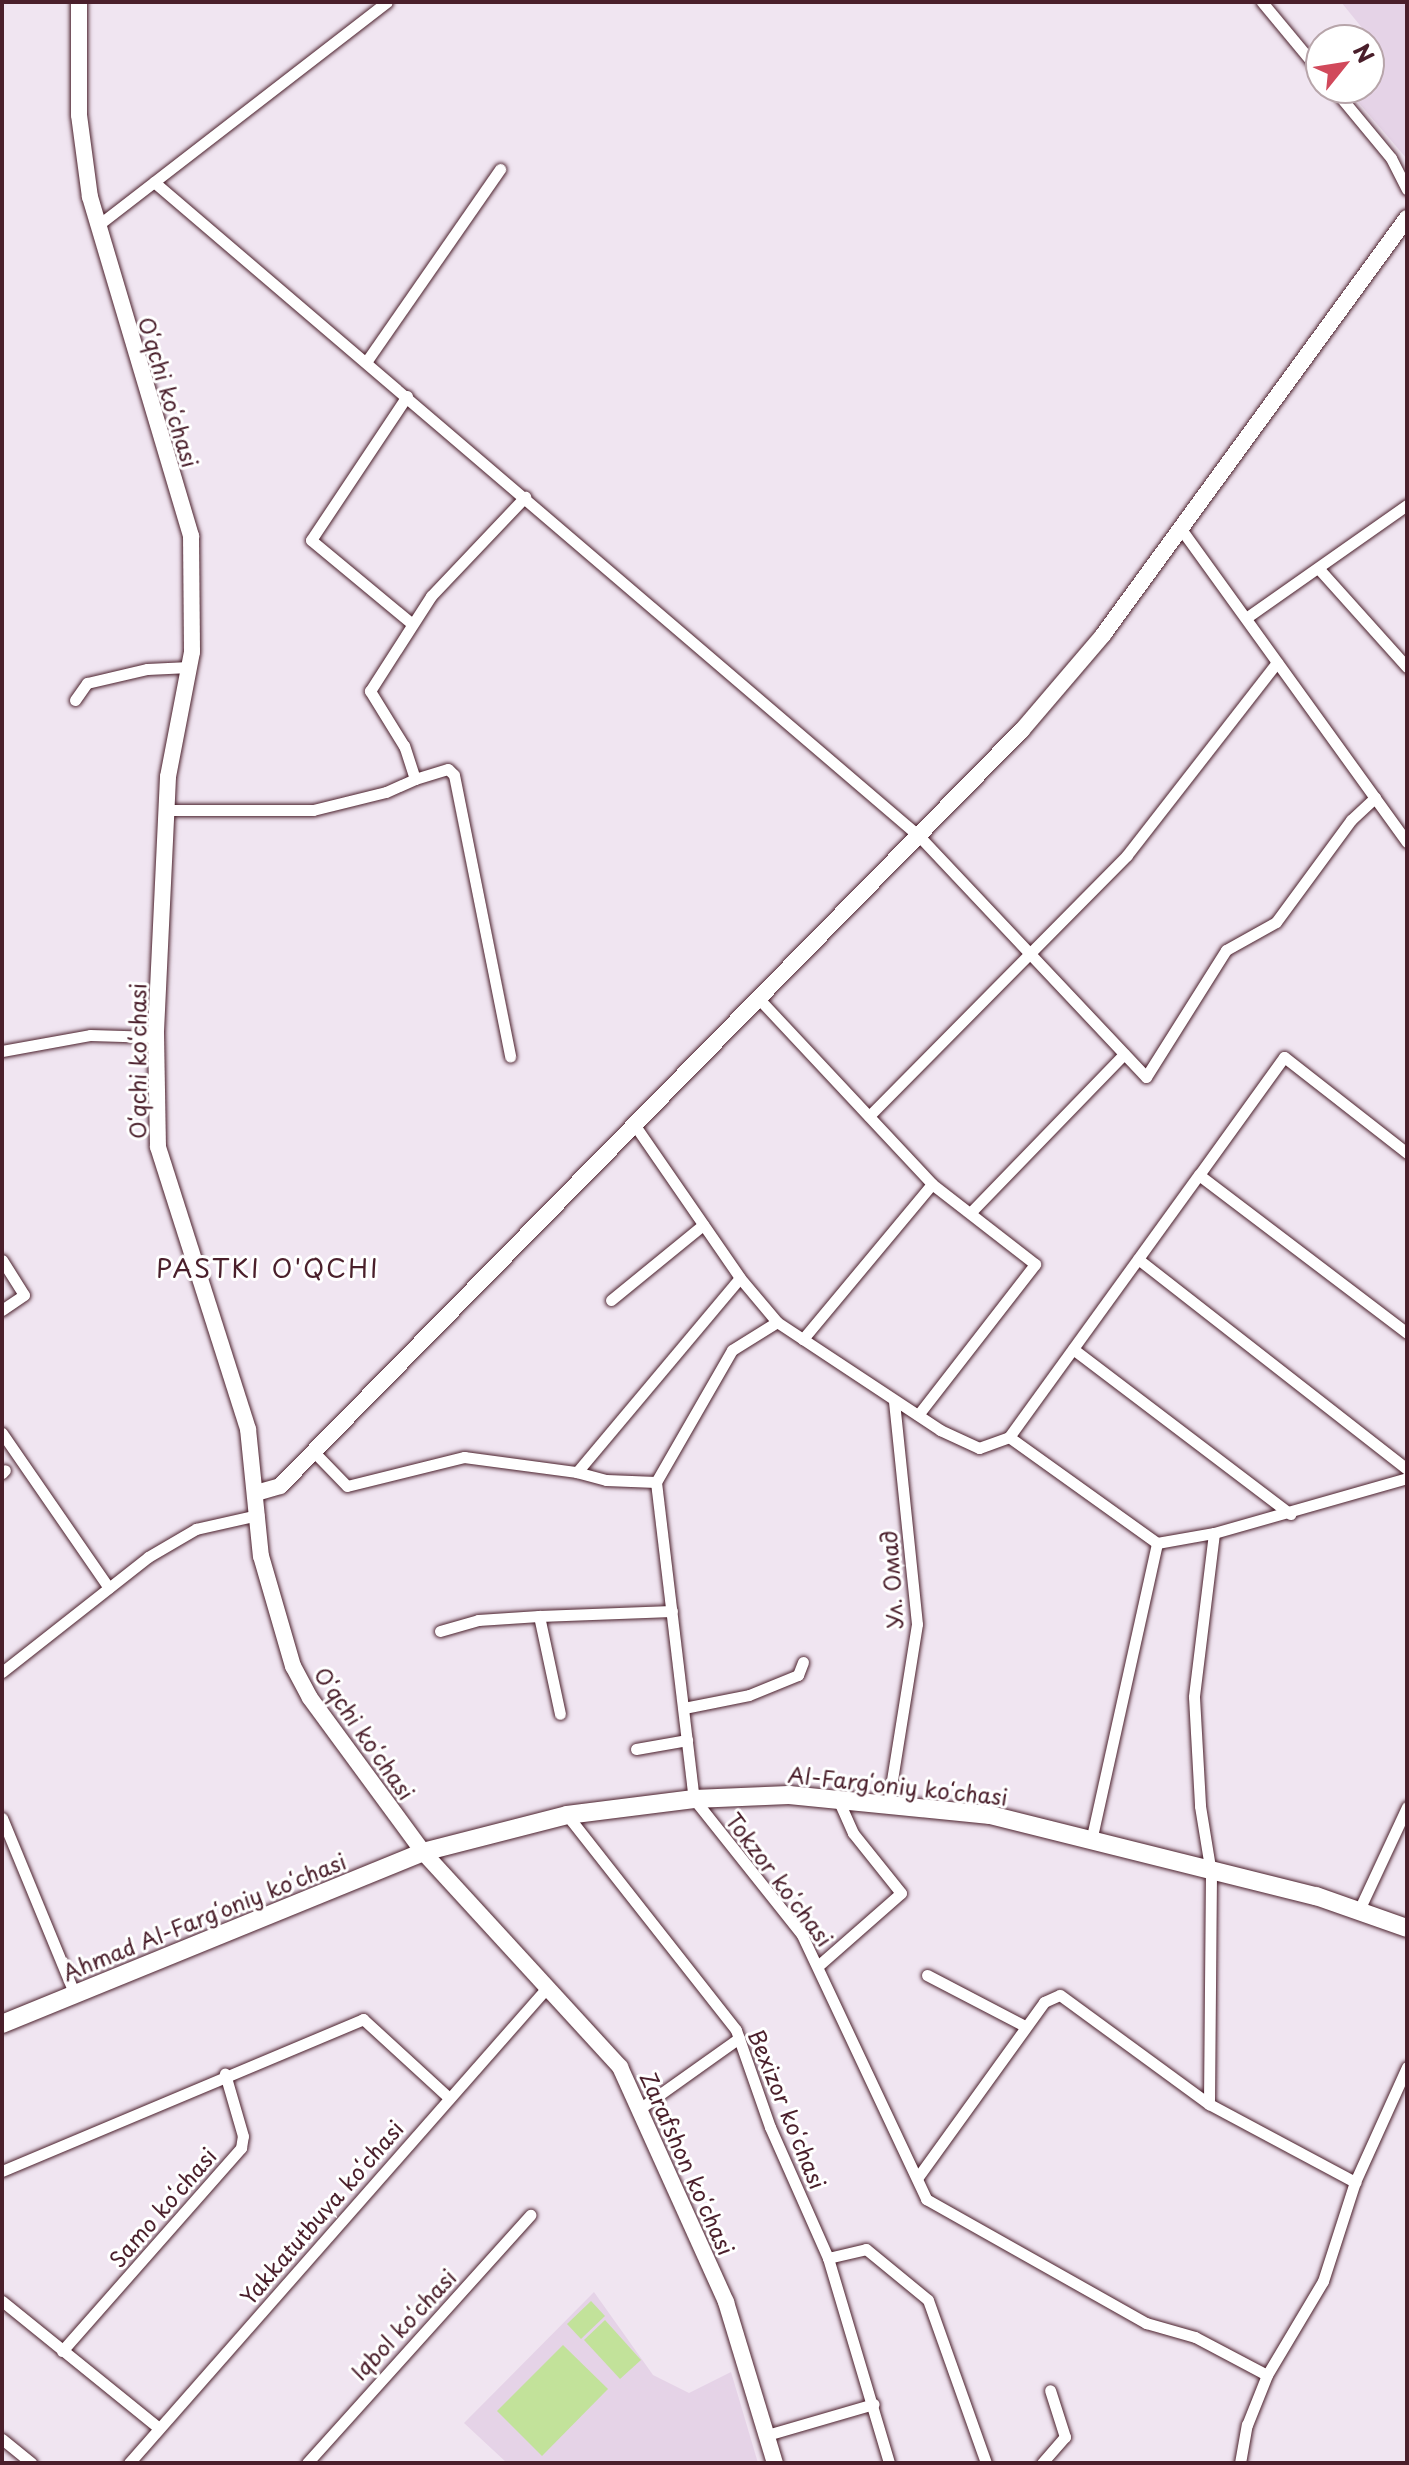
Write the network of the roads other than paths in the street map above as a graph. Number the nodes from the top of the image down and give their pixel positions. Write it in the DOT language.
graph roads {
  1 [pos="79,2"];
  2 [pos="387,2"];
  3 [pos="1262,2"];
  4 [pos="1305,54"];
  5 [pos="1346,104"];
  6 [pos="500,169"];
  7 [pos="154,182"];
  8 [pos="1407,189"];
  9 [pos="1407,218"];
  10 [pos="97,226"];
  11 [pos="366,362"];
  12 [pos="407,396"];
  13 [pos="525,497"];
  14 [pos="1407,505"];
  15 [pos="1181,529"];
  16 [pos="1319,569"];
  17 [pos="1246,618"];
  18 [pos="411,623"];
  19 [pos="1277,662"];
  20 [pos="189,667"];
  21 [pos="1407,667"];
  22 [pos="75,700"];
  23 [pos="415,779"];
  24 [pos="1375,798"];
  25 [pos="166,810"];
  26 [pos="919,836"];
  27 [pos="1407,842"];
  28 [pos="1030,954"];
  29 [pos="760,1000"];
  30 [pos="156,1037"];
  31 [pos="2,1051"];
  32 [pos="1124,1054"];
  33 [pos="510,1056"];
  34 [pos="869,1116"];
  35 [pos="636,1127"];
  36 [pos="1407,1153"];
  37 [pos="1199,1175"];
  38 [pos="932,1184"];
  39 [pos="971,1212"];
  40 [pos="703,1225"];
  41 [pos="1138,1259"];
  42 [pos="2,1260"];
  43 [pos="740,1278"];
  44 [pos="611,1300"];
  45 [pos="2,1310"];
  46 [pos="777,1322"];
  47 [pos="1407,1333"];
  48 [pos="803,1339"];
  49 [pos="1073,1349"];
  50 [pos="894,1400"];
  51 [pos="918,1415"];
  52 [pos="2,1433"];
  53 [pos="1009,1437"];
  54 [pos="314,1452"];
  55 [pos="1407,1469"];
  56 [pos="577,1472"];
  57 [pos="1407,1478"];
  58 [pos="656,1482"];
  59 [pos="256,1493"];
  60 [pos="1290,1514"];
  61 [pos="258,1515"];
  62 [pos="1214,1533"];
  63 [pos="1157,1543"];
  64 [pos="109,1588"];
  65 [pos="672,1611"];
  66 [pos="539,1616"];
  67 [pos="440,1631"];
  68 [pos="803,1662"];
  69 [pos="2,1672"];
  70 [pos="684,1708"];
  71 [pos="560,1714"];
  72 [pos="687,1740"];
  73 [pos="636,1749"];
  74 [pos="694,1799"];
  75 [pos="838,1800"];
  76 [pos="888,1805"];
  77 [pos="1407,1807"];
  78 [pos="567,1815"];
  79 [pos="2,1818"];
  80 [pos="1091,1841"];
  81 [pos="423,1852"];
  82 [pos="1211,1873"];
  83 [pos="1359,1910"];
  84 [pos="1407,1928"];
  85 [pos="819,1965"];
  86 [pos="927,1975"];
  87 [pos="545,1990"];
  88 [pos="75,1995"];
  89 [pos="2,2024"];
  90 [pos="1025,2026"];
  91 [pos="739,2038"];
  92 [pos="1407,2067"];
  93 [pos="225,2074"];
  94 [pos="448,2097"];
  95 [pos="1209,2104"];
  96 [pos="642,2107"];
  97 [pos="2,2171"];
  98 [pos="918,2177"];
  99 [pos="1355,2182"];
  100 [pos="530,2215"];
  101 [pos="828,2258"];
  102 [pos="2,2301"];
  103 [pos="62,2351"];
  104 [pos="1267,2375"];
  105 [pos="1050,2390"];
  106 [pos="874,2404"];
  107 [pos="159,2428"];
  108 [pos="767,2435"];
  109 [pos="2,2439"];
  110 [pos="32,2463"];
  111 [pos="129,2463"];
  112 [pos="307,2463"];
  113 [pos="775,2463"];
  114 [pos="889,2463"];
  115 [pos="986,2463"];
  116 [pos="1042,2463"];
  117 [pos="1240,2463"];
  1 -- 10 [label="main road, Oʻqchi koʻchasi"];
  2 -- 7 [label="street"];
  3 -- 4 [label="street"];
  5 -- 8 [label="street"];
  6 -- 11 [label="street"];
  7 -- 10 [label="street"];
  7 -- 11 [label="street"];
  9 -- 15 [label="main road"];
  10 -- 20 [label="main road, Oʻqchi koʻchasi"];
  11 -- 12 [label="street"];
  12 -- 13 [label="street"];
  12 -- 18 [label="street"];
  13 -- 18 [label="street"];
  13 -- 26 [label="street"];
  14 -- 16 [label="street"];
  15 -- 17 [label="street"];
  15 -- 26 [label="main road"];
  16 -- 17 [label="street"];
  16 -- 21 [label="street"];
  17 -- 19 [label="street"];
  18 -- 23 [label="street"];
  19 -- 24 [label="street"];
  19 -- 28 [label="street"];
  20 -- 22 [label="street"];
  20 -- 25 [label="main road, Oʻqchi koʻchasi"];
  23 -- 25 [label="street"];
  23 -- 33 [label="street"];
  24 -- 27 [label="street"];
  24 -- 32 [label="street"];
  25 -- 30 [label="main road, Oʻqchi koʻchasi"];
  26 -- 28 [label="street"];
  26 -- 29 [label="main road"];
  28 -- 32 [label="street"];
  28 -- 34 [label="street"];
  29 -- 34 [label="street"];
  29 -- 35 [label="main road"];
  30 -- 31 [label="street"];
  30 -- 59 [label="main road, Oʻqchi koʻchasi"];
  32 -- 39 [label="street"];
  34 -- 38 [label="street"];
  35 -- 40 [label="street"];
  35 -- 54 [label="main road"];
  36 -- 37 [label="street"];
  37 -- 41 [label="street"];
  37 -- 47 [label="street"];
  38 -- 39 [label="street"];
  38 -- 48 [label="street"];
  39 -- 51 [label="street"];
  40 -- 43 [label="street"];
  40 -- 44 [label="street"];
  41 -- 49 [label="street"];
  41 -- 55 [label="street"];
  42 -- 45 [label="street"];
  43 -- 46 [label="street"];
  43 -- 56 [label="street"];
  46 -- 48 [label="street"];
  46 -- 58 [label="street"];
  48 -- 50 [label="street"];
  49 -- 53 [label="street"];
  49 -- 60 [label="street"];
  50 -- 51 [label="street"];
  50 -- 76 [label="street, Ул. Омад"];
  51 -- 53 [label="street"];
  52 -- 64 [label="street"];
  53 -- 63 [label="street"];
  54 -- 56 [label="street"];
  54 -- 59 [label="main road"];
  56 -- 58 [label="street"];
  57 -- 60 [label="street"];
  58 -- 65 [label="street"];
  59 -- 61 [label="main road, Oʻqchi koʻchasi"];
  60 -- 62 [label="street"];
  61 -- 64 [label="street"];
  61 -- 81 [label="main road, Oʻqchi koʻchasi"];
  62 -- 63 [label="street"];
  62 -- 82 [label="street"];
  63 -- 80 [label="street"];
  64 -- 69 [label="street"];
  65 -- 66 [label="street"];
  65 -- 70 [label="street"];
  66 -- 67 [label="street"];
  66 -- 71 [label="street"];
  68 -- 70 [label="street"];
  70 -- 72 [label="street"];
  72 -- 73 [label="street"];
  72 -- 74 [label="street"];
  74 -- 75 [label="main road, Al-Fargʻoniy koʻchasi"];
  74 -- 78 [label="main road, Al-Fargʻoniy koʻchasi"];
  74 -- 85 [label="street, Tokzor koʻchasi"];
  75 -- 76 [label="main road, Al-Fargʻoniy koʻchasi"];
  75 -- 85 [label="street"];
  76 -- 80 [label="main road, Al-Fargʻoniy koʻchasi"];
  77 -- 83 [label="street"];
  78 -- 81 [label="main road, Al-Fargʻoniy koʻchasi"];
  78 -- 91 [label="street, Bexizor koʻchasi"];
  79 -- 88 [label="street"];
  80 -- 82 [label="main road, Al-Fargʻoniy koʻchasi"];
  81 -- 87 [label="main road, Zarafshon koʻchasi"];
  81 -- 88 [label="main road, Ahmad Al-Fargʻoniy koʻchasi"];
  82 -- 83 [label="main road, Al-Fargʻoniy koʻchasi"];
  82 -- 95 [label="street"];
  83 -- 84 [label="main road, Al-Fargʻoniy koʻchasi"];
  85 -- 98 [label="street, Tokzor koʻchasi"];
  86 -- 90 [label="street"];
  87 -- 94 [label="street, Yakkatutbuva koʻchasi"];
  87 -- 96 [label="main road, Zarafshon koʻchasi"];
  88 -- 89 [label="main road, Ahmad Al-Fargʻoniy koʻchasi"];
  90 -- 95 [label="street"];
  90 -- 98 [label="street"];
  91 -- 96 [label="street"];
  91 -- 101 [label="street, Bexizor koʻchasi"];
  92 -- 99 [label="street"];
  93 -- 94 [label="street"];
  93 -- 97 [label="street"];
  93 -- 103 [label="street, Samo koʻchasi"];
  94 -- 107 [label="street, Yakkatutbuva koʻchasi"];
  95 -- 99 [label="street"];
  96 -- 108 [label="main road, Zarafshon koʻchasi"];
  98 -- 104 [label="street, Tokzor koʻchasi"];
  99 -- 104 [label="street"];
  100 -- 112 [label="street, Iqbol koʻchasi"];
  101 -- 106 [label="street, Bexizor koʻchasi"];
  101 -- 115 [label="street"];
  102 -- 103 [label="street"];
  103 -- 107 [label="street"];
  104 -- 117 [label="street"];
  105 -- 116 [label="street"];
  106 -- 108 [label="street"];
  106 -- 114 [label="street, Bexizor koʻchasi"];
  107 -- 111 [label="street, Yakkatutbuva koʻchasi"];
  108 -- 113 [label="main road, Zarafshon koʻchasi"];
  109 -- 110 [label="street"];
}
